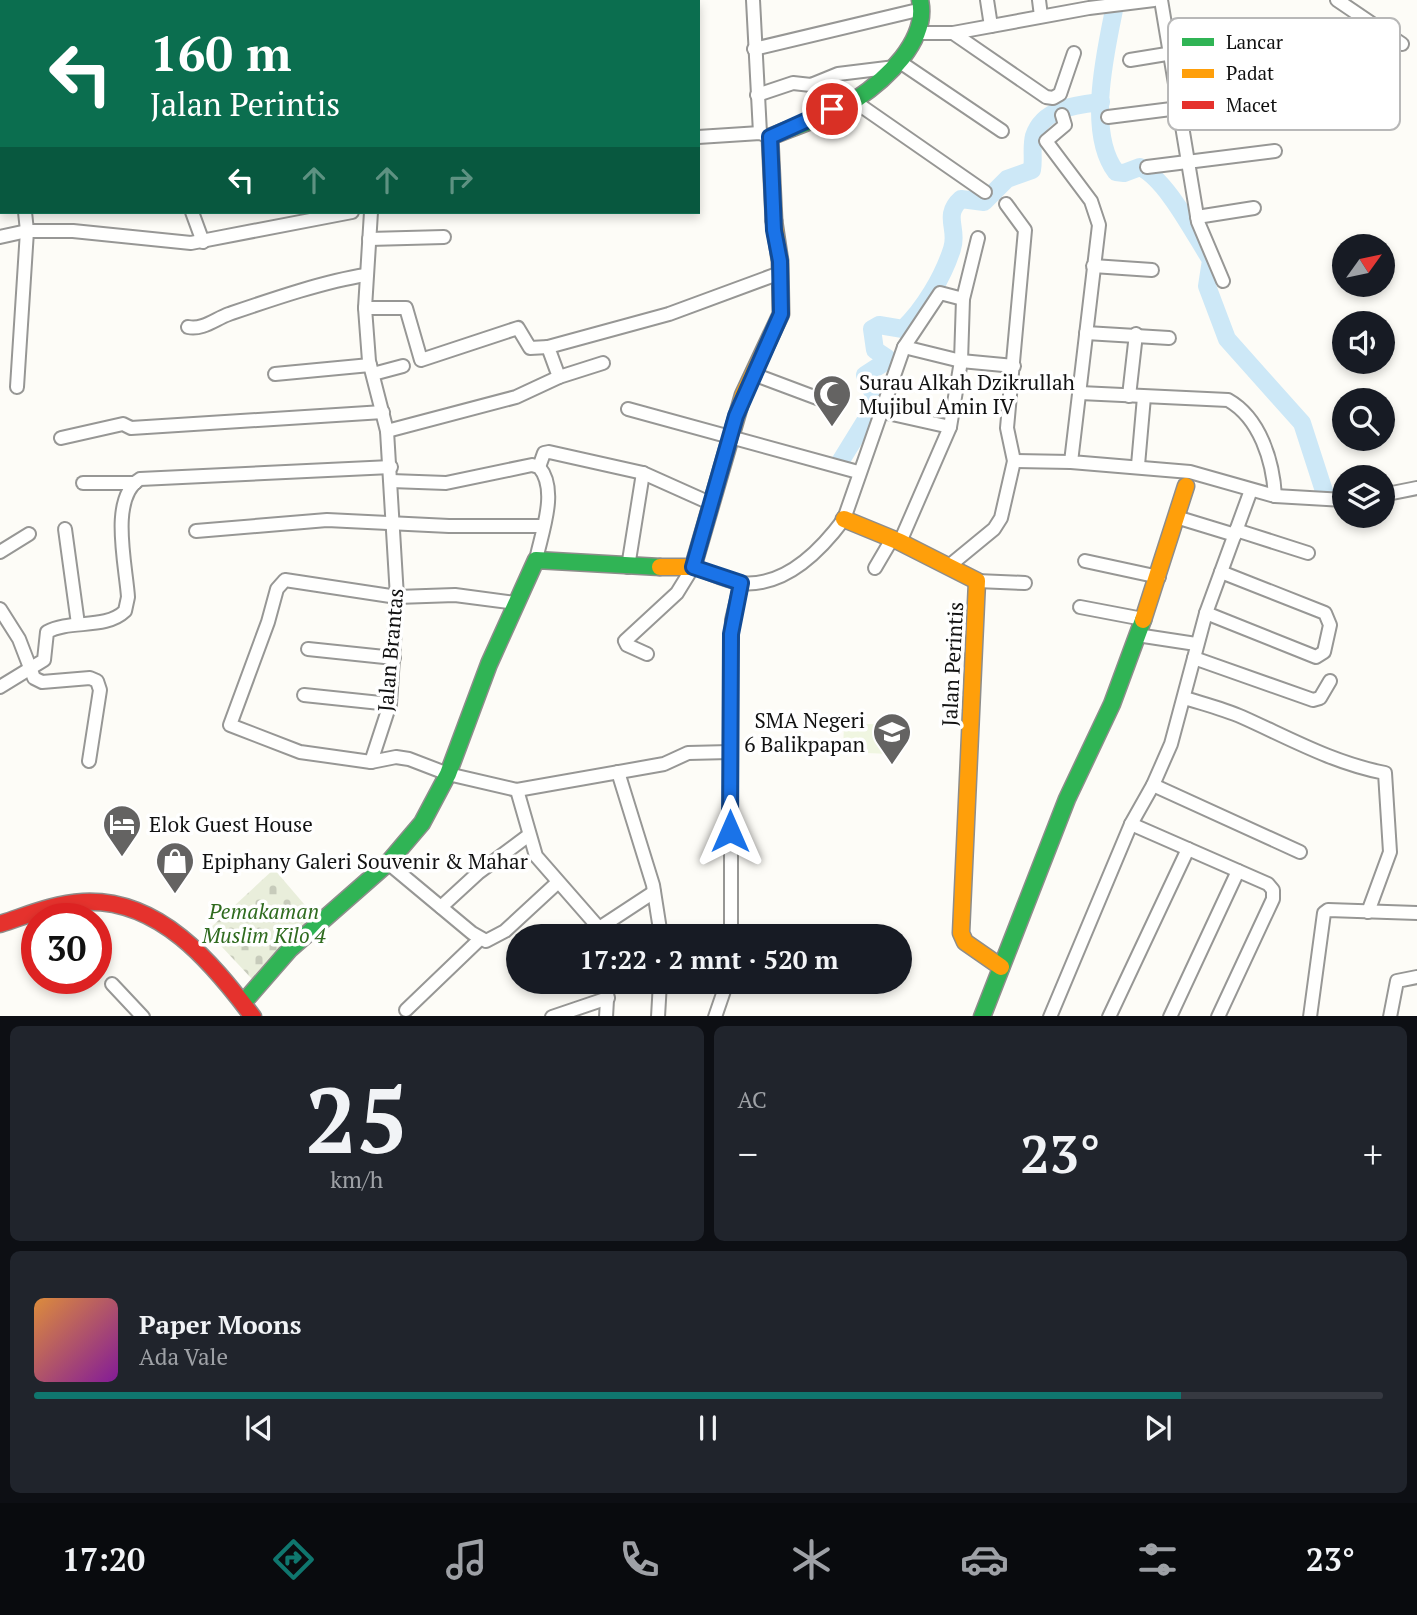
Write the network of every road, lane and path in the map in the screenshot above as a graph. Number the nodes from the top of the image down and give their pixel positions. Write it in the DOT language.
graph roads {
  1 [pos="754,0"];
  2 [pos="987,0"];
  3 [pos="1039,0"];
  4 [pos="1154,0"];
  5 [pos="1161,0"];
  6 [pos="1336,0"];
  7 [pos="921,4"];
  8 [pos="1089,4"];
  9 [pos="1041,16"];
  10 [pos="1363,18"];
  11 [pos="991,26"];
  12 [pos="916,33"];
  13 [pos="953,33"];
  14 [pos="1168,38"];
  15 [pos="754,49"];
  16 [pos="1074,53"];
  17 [pos="1168,54"];
  18 [pos="1130,60"];
  19 [pos="898,64"];
  20 [pos="757,95"];
  21 [pos="854,102"];
  22 [pos="1168,110"];
  23 [pos="1062,115"];
  24 [pos="1108,117"];
  25 [pos="1184,130"];
  26 [pos="1002,131"];
  27 [pos="765,135"];
  28 [pos="700,137"];
  29 [pos="1275,152"];
  30 [pos="1189,160"];
  31 [pos="1147,167"];
  32 [pos="985,192"];
  33 [pos="1006,204"];
  34 [pos="1254,208"];
  35 [pos="25,214"];
  36 [pos="193,214"];
  37 [pos="329,214"];
  38 [pos="371,214"];
  39 [pos="1197,217"];
  40 [pos="284,218"];
  41 [pos="27,231"];
  42 [pos="0,237"];
  43 [pos="444,237"];
  44 [pos="978,238"];
  45 [pos="369,239"];
  46 [pos="203,242"];
  47 [pos="1093,266"];
  48 [pos="1152,270"];
  49 [pos="780,273"];
  50 [pos="366,275"];
  51 [pos="1223,281"];
  52 [pos="963,299"];
  53 [pos="365,307"];
  54 [pos="188,327"];
  55 [pos="1086,333"];
  56 [pos="1136,334"];
  57 [pos="1169,338"];
  58 [pos="548,347"];
  59 [pos="904,347"];
  60 [pos="961,361"];
  61 [pos="603,363"];
  62 [pos="403,366"];
  63 [pos="1014,366"];
  64 [pos="372,370"];
  65 [pos="275,374"];
  66 [pos="753,374"];
  67 [pos="558,377"];
  68 [pos="17,387"];
  69 [pos="1080,393"];
  70 [pos="1129,396"];
  71 [pos="1144,397"];
  72 [pos="825,401"];
  73 [pos="628,409"];
  74 [pos="383,412"];
  75 [pos="883,412"];
  76 [pos="950,427"];
  77 [pos="387,431"];
  78 [pos="729,437"];
  79 [pos="61,438"];
  80 [pos="1014,461"];
  81 [pos="1071,462"];
  82 [pos="1138,465"];
  83 [pos="391,467"];
  84 [pos="539,467"];
  85 [pos="858,472"];
  86 [pos="643,473"];
  87 [pos="391,481"];
  88 [pos="83,483"];
  89 [pos="135,483"];
  90 [pos="1186,486"];
  91 [pos="1417,488"];
  92 [pos="1251,490"];
  93 [pos="1395,492"];
  94 [pos="1275,496"];
  95 [pos="1332,499"];
  96 [pos="710,503"];
  97 [pos="1176,517"];
  98 [pos="844,519"];
  99 [pos="391,522"];
  100 [pos="542,526"];
  101 [pos="65,529"];
  102 [pos="196,531"];
  103 [pos="1236,533"];
  104 [pos="29,534"];
  105 [pos="896,541"];
  106 [pos="0,552"];
  107 [pos="1308,553"];
  108 [pos="536,560"];
  109 [pos="1085,561"];
  110 [pos="949,566"];
  111 [pos="628,567"];
  112 [pos="693,567"];
  113 [pos="875,568"];
  114 [pos="1221,572"];
  115 [pos="1159,577"];
  116 [pos="977,581"];
  117 [pos="741,583"];
  118 [pos="1026,583"];
  119 [pos="397,597"];
  120 [pos="516,603"];
  121 [pos="1080,607"];
  122 [pos="0,610"];
  123 [pos="1206,613"];
  124 [pos="1143,619"];
  125 [pos="78,624"];
  126 [pos="1137,635"];
  127 [pos="1196,644"];
  128 [pos="308,649"];
  129 [pos="647,654"];
  130 [pos="394,658"];
  131 [pos="1194,658"];
  132 [pos="29,671"];
  133 [pos="1329,681"];
  134 [pos="0,687"];
  135 [pos="304,695"];
  136 [pos="1185,698"];
  137 [pos="390,704"];
  138 [pos="730,752"];
  139 [pos="89,761"];
  140 [pos="371,762"];
  141 [pos="618,772"];
  142 [pos="448,774"];
  143 [pos="1153,785"];
  144 [pos="517,790"];
  145 [pos="1131,824"];
  146 [pos="528,835"];
  147 [pos="1188,849"];
  148 [pos="1300,852"];
  149 [pos="388,863"];
  150 [pos="1238,871"];
  151 [pos="557,883"];
  152 [pos="654,892"];
  153 [pos="441,907"];
  154 [pos="1368,912"];
  155 [pos="1417,913"];
  156 [pos="0,924"];
  157 [pos="595,924"];
  158 [pos="613,924"];
  159 [pos="659,924"];
  160 [pos="731,924"];
  161 [pos="480,939"];
  162 [pos="1002,967"];
  163 [pos="1417,977"];
  164 [pos="112,984"];
  165 [pos="608,994"];
  166 [pos="659,994"];
  167 [pos="723,994"];
  168 [pos="608,998"];
  169 [pos="243,1003"];
  170 [pos="406,1010"];
  171 [pos="142,1016"];
  172 [pos="252,1016"];
  173 [pos="555,1016"];
  174 [pos="606,1016"];
  175 [pos="658,1016"];
  176 [pos="715,1016"];
  177 [pos="982,1016"];
  178 [pos="1051,1016"];
  179 [pos="1109,1016"];
  180 [pos="1170,1016"];
  181 [pos="1220,1016"];
  182 [pos="1310,1016"];
  183 [pos="1390,1016"];
  1 -- 15 [label="street"];
  2 -- 11 [label="street"];
  3 -- 9 [label="street"];
  4 -- 8 [label="street"];
  5 -- 14 [label="street"];
  6 -- 10 [label="street"];
  7 -- 12 [label="main road"];
  7 -- 15 [label="street"];
  8 -- 9 [label="street"];
  9 -- 11 [label="street"];
  11 -- 13 [label="street"];
  12 -- 13 [label="street"];
  12 -- 19 [label="main road"];
  13 -- 16 [label="street"];
  15 -- 20 [label="street"];
  17 -- 18 [label="street"];
  19 -- 20 [label="street"];
  19 -- 21 [label="main road"];
  19 -- 26 [label="street"];
  20 -- 27 [label="street"];
  21 -- 27 [label="main road"];
  21 -- 32 [label="street"];
  22 -- 24 [label="street"];
  23 -- 47 [label="street"];
  25 -- 30 [label="street"];
  27 -- 28 [label="street"];
  27 -- 49 [label="main road"];
  29 -- 30 [label="street"];
  30 -- 31 [label="street"];
  30 -- 39 [label="street"];
  33 -- 63 [label="street"];
  34 -- 39 [label="street"];
  35 -- 41 [label="street"];
  36 -- 46 [label="street"];
  37 -- 40 [label="street"];
  38 -- 45 [label="street, Jalan Brantas"];
  39 -- 51 [label="street"];
  40 -- 46 [label="street"];
  41 -- 42 [label="street"];
  41 -- 46 [label="street"];
  41 -- 68 [label="street"];
  43 -- 45 [label="street"];
  44 -- 52 [label="street"];
  45 -- 50 [label="street, Jalan Brantas"];
  47 -- 48 [label="street"];
  47 -- 55 [label="street"];
  49 -- 58 [label="street"];
  49 -- 66 [label="main road"];
  50 -- 53 [label="street, Jalan Brantas"];
  50 -- 54 [label="street"];
  52 -- 59 [label="street"];
  52 -- 60 [label="street"];
  53 -- 58 [label="street"];
  53 -- 64 [label="street, Jalan Brantas"];
  55 -- 56 [label="street"];
  55 -- 69 [label="street"];
  56 -- 57 [label="street"];
  56 -- 70 [label="street"];
  58 -- 67 [label="street"];
  59 -- 60 [label="street"];
  59 -- 75 [label="street"];
  60 -- 63 [label="street"];
  60 -- 76 [label="street"];
  61 -- 67 [label="street"];
  62 -- 64 [label="street"];
  63 -- 80 [label="street"];
  64 -- 65 [label="street"];
  64 -- 74 [label="street, Jalan Brantas"];
  66 -- 72 [label="street"];
  66 -- 78 [label="main road"];
  67 -- 77 [label="street"];
  69 -- 70 [label="street"];
  69 -- 81 [label="street"];
  70 -- 71 [label="street"];
  71 -- 82 [label="street"];
  71 -- 94 [label="street"];
  73 -- 78 [label="street"];
  74 -- 77 [label="street, Jalan Brantas"];
  74 -- 79 [label="street"];
  75 -- 76 [label="street"];
  75 -- 85 [label="street"];
  76 -- 105 [label="street"];
  77 -- 83 [label="street, Jalan Brantas"];
  78 -- 85 [label="street"];
  78 -- 96 [label="main road"];
  80 -- 81 [label="street"];
  80 -- 110 [label="street"];
  81 -- 82 [label="street"];
  82 -- 92 [label="street"];
  83 -- 87 [label="street, Jalan Brantas"];
  83 -- 89 [label="street"];
  84 -- 86 [label="street"];
  84 -- 87 [label="street"];
  84 -- 100 [label="street"];
  85 -- 98 [label="street"];
  86 -- 96 [label="street"];
  86 -- 111 [label="street"];
  87 -- 99 [label="street, Jalan Brantas"];
  88 -- 89 [label="street"];
  89 -- 125 [label="street"];
  90 -- 97 [label="main road"];
  91 -- 93 [label="street"];
  92 -- 94 [label="street"];
  92 -- 103 [label="street"];
  94 -- 95 [label="street"];
  96 -- 112 [label="main road"];
  97 -- 103 [label="street"];
  97 -- 115 [label="main road"];
  98 -- 105 [label="main road, Jalan Perintis"];
  98 -- 117 [label="street"];
  99 -- 100 [label="street"];
  99 -- 102 [label="street"];
  99 -- 119 [label="street, Jalan Brantas"];
  100 -- 108 [label="street"];
  101 -- 125 [label="street"];
  103 -- 107 [label="street"];
  103 -- 114 [label="street"];
  104 -- 106 [label="street"];
  105 -- 110 [label="main road, Jalan Perintis"];
  105 -- 113 [label="street"];
  108 -- 111 [label="main road"];
  108 -- 120 [label="main road"];
  109 -- 115 [label="street"];
  110 -- 116 [label="main road, Jalan Perintis"];
  111 -- 112 [label="main road"];
  112 -- 117 [label="street"];
  112 -- 129 [label="street"];
  114 -- 123 [label="street"];
  114 -- 123 [label="street"];
  115 -- 124 [label="main road"];
  116 -- 118 [label="street"];
  116 -- 162 [label="main road, Jalan Perintis"];
  117 -- 138 [label="street"];
  119 -- 120 [label="street"];
  119 -- 130 [label="street, Jalan Brantas"];
  119 -- 140 [label="street"];
  120 -- 142 [label="main road"];
  121 -- 124 [label="street"];
  122 -- 132 [label="street"];
  123 -- 127 [label="street"];
  124 -- 126 [label="main road"];
  125 -- 132 [label="street"];
  126 -- 127 [label="street"];
  126 -- 162 [label="main road"];
  127 -- 131 [label="street"];
  128 -- 130 [label="street"];
  130 -- 137 [label="street, Jalan Brantas"];
  131 -- 133 [label="street"];
  131 -- 136 [label="street"];
  132 -- 134 [label="street"];
  132 -- 139 [label="street"];
  135 -- 137 [label="street"];
  136 -- 143 [label="street"];
  136 -- 154 [label="street"];
  137 -- 140 [label="street, Jalan Brantas"];
  138 -- 141 [label="street"];
  138 -- 160 [label="street"];
  140 -- 142 [label="street"];
  141 -- 144 [label="street"];
  141 -- 152 [label="street"];
  142 -- 144 [label="street"];
  142 -- 149 [label="main road"];
  143 -- 145 [label="street"];
  143 -- 148 [label="street"];
  144 -- 146 [label="street"];
  145 -- 147 [label="street"];
  145 -- 178 [label="street"];
  146 -- 151 [label="street"];
  146 -- 153 [label="street"];
  147 -- 150 [label="street"];
  147 -- 179 [label="street"];
  149 -- 153 [label="street"];
  149 -- 169 [label="main road"];
  150 -- 180 [label="street"];
  150 -- 181 [label="street"];
  151 -- 157 [label="street"];
  151 -- 161 [label="street"];
  152 -- 158 [label="street"];
  152 -- 159 [label="street"];
  153 -- 161 [label="street"];
  154 -- 155 [label="street"];
  154 -- 182 [label="street"];
  156 -- 169 [label="main road"];
  161 -- 170 [label="street"];
  162 -- 177 [label="main road"];
  163 -- 183 [label="street"];
  164 -- 171 [label="street"];
  165 -- 168 [label="street"];
  166 -- 175 [label="street"];
  167 -- 176 [label="street"];
  168 -- 173 [label="street"];
  168 -- 174 [label="street"];
  169 -- 172 [label="main road"];
}
